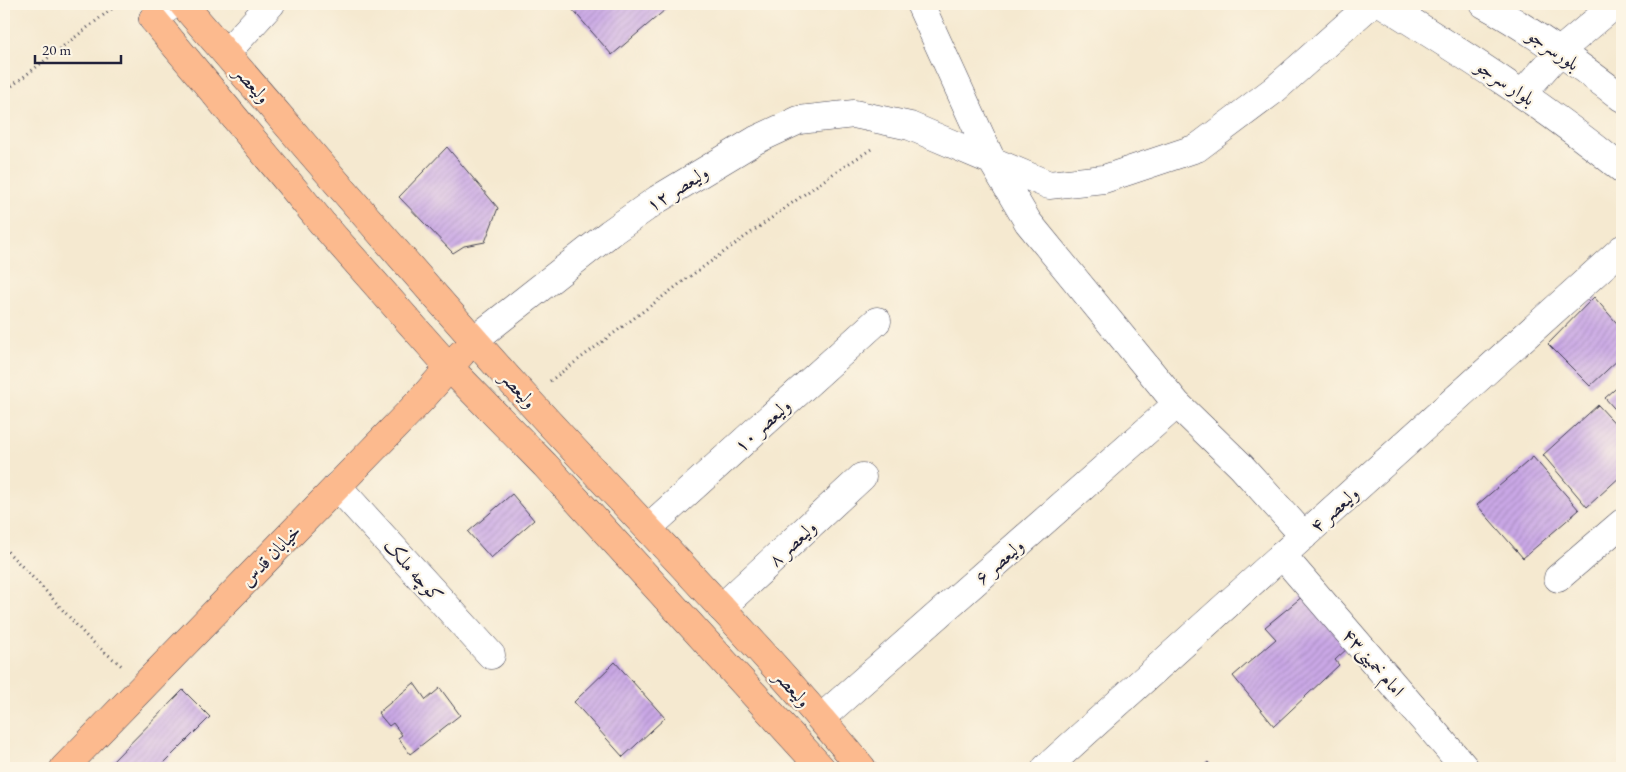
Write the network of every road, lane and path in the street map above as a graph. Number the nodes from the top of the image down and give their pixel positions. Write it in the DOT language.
graph roads {
  1 [pos="118,4"];
  2 [pos="271,4"];
  3 [pos="920,4"];
  4 [pos="1371,4"];
  5 [pos="1383,4"];
  6 [pos="1484,4"];
  7 [pos="1616,4"];
  8 [pos="170,7"];
  9 [pos="1560,51"];
  10 [pos="226,53"];
  11 [pos="4,92"];
  12 [pos="1523,93"];
  13 [pos="1622,98"];
  14 [pos="910,126"];
  15 [pos="992,161"];
  16 [pos="1622,169"];
  17 [pos="1622,249"];
  18 [pos="877,321"];
  19 [pos="474,340"];
  20 [pos="449,367"];
  21 [pos="526,398"];
  22 [pos="1177,404"];
  23 [pos="862,477"];
  24 [pos="338,486"];
  25 [pos="1622,523"];
  26 [pos="648,528"];
  27 [pos="1304,536"];
  28 [pos="4,548"];
  29 [pos="1282,555"];
  30 [pos="1558,578"];
  31 [pos="721,608"];
  32 [pos="491,656"];
  33 [pos="145,685"];
  34 [pos="821,718"];
  35 [pos="64,768"];
  36 [pos="821,768"];
  37 [pos="862,768"];
  38 [pos="1046,768"];
  39 [pos="1465,768"];
  1 -- 11 [label="path"];
  2 -- 10 [label="street"];
  3 -- 15 [label="street"];
  4 -- 15 [label="street, ولیعصر ۱۲"];
  5 -- 12 [label="street, بلوار سرجو"];
  6 -- 9 [label="street, بلورسرجو"];
  7 -- 9 [label="street"];
  8 -- 10 [label="main road, ولیعصر"];
  8 -- 20 [label="main road, ولیعصر"];
  9 -- 12 [label="street"];
  9 -- 13 [label="street, بلورسرجو"];
  10 -- 19 [label="main road, ولیعصر"];
  12 -- 16 [label="street, بلوار سرجو"];
  14 -- 15 [label="street, ولیعصر ۱۲"];
  14 -- 19 [label="street, ولیعصر ۱۲"];
  14 -- 21 [label="path"];
  15 -- 22 [label="street"];
  17 -- 27 [label="street, ولیعصر ۴"];
  18 -- 26 [label="street, ولیعصر ۱۰"];
  19 -- 20 [label="main road, خیابان قدس"];
  19 -- 21 [label="main road, ولیعصر"];
  20 -- 24 [label="main road, خیابان قدس"];
  20 -- 36 [label="main road, ولیعصر"];
  21 -- 26 [label="main road, ولیعصر"];
  22 -- 27 [label="street"];
  22 -- 34 [label="street, ولیعصر ۶"];
  23 -- 31 [label="street, ولیعصر ۸"];
  24 -- 32 [label="street, کوچه ملک"];
  24 -- 33 [label="main road, خیابان قدس"];
  25 -- 30 [label="street"];
  26 -- 31 [label="main road, ولیعصر"];
  27 -- 29 [label="street, ولیعصر ۴"];
  28 -- 33 [label="path"];
  29 -- 38 [label="street, ولیعصر ۴"];
  29 -- 39 [label="street, امام خمینی۴۳"];
  31 -- 34 [label="main road, ولیعصر"];
  33 -- 35 [label="main road, خیابان قدس"];
  34 -- 37 [label="main road, ولیعصر"];
}
